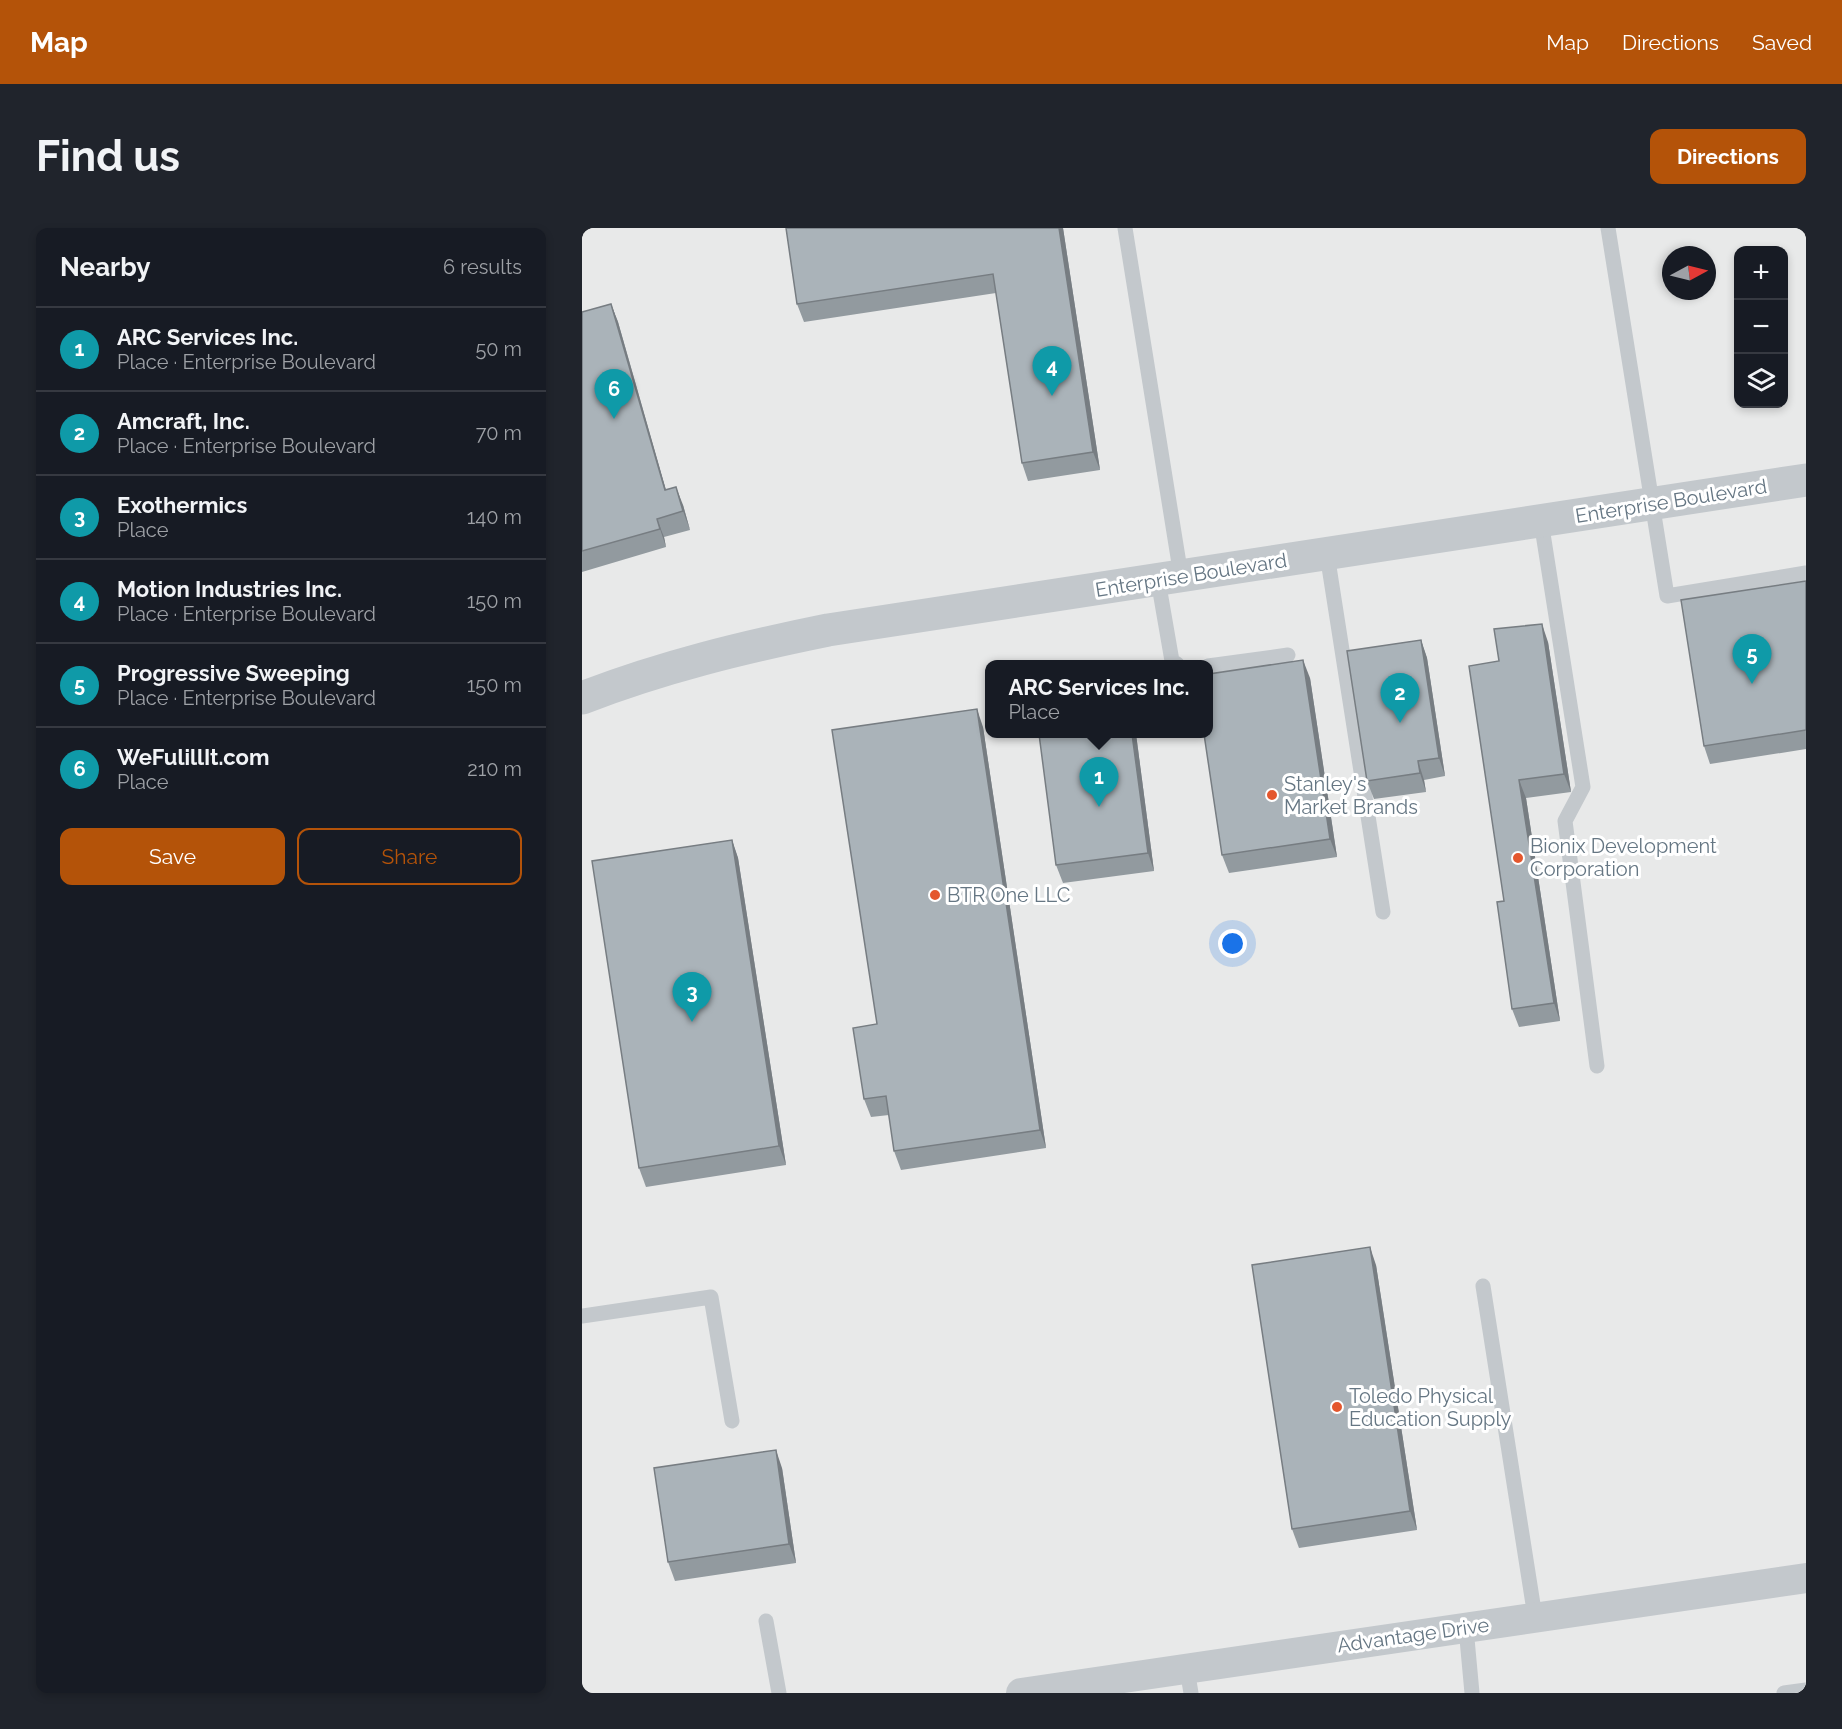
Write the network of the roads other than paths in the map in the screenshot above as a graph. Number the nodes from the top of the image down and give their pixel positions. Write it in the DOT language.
graph roads {
  1 [pos="1125,228"];
  2 [pos="1608,228"];
  3 [pos="1806,480"];
  4 [pos="1653,504"];
  5 [pos="1541,521"];
  6 [pos="1327,554"];
  7 [pos="1806,573"];
  8 [pos="1170,578"];
  9 [pos="1288,654"];
  10 [pos="1172,660"];
  11 [pos="1213,665"];
  12 [pos="582,698"];
  13 [pos="1383,912"];
  14 [pos="1597,1066"];
  15 [pos="1483,1286"];
  16 [pos="582,1316"];
  17 [pos="732,1420"];
  18 [pos="1806,1578"];
  19 [pos="1535,1617"];
  20 [pos="766,1621"];
  21 [pos="1466,1628"];
  22 [pos="1189,1681"];
  23 [pos="1806,1690"];
  24 [pos="779,1693"];
  25 [pos="1021,1693"];
  26 [pos="1472,1693"];
  27 [pos="1784,1693"];
  1 -- 8 [label="lane"];
  2 -- 4 [label="lane"];
  3 -- 4 [label="street, Enterprise Boulevard"];
  4 -- 5 [label="street, Enterprise Boulevard"];
  4 -- 7 [label="lane"];
  5 -- 6 [label="street, Enterprise Boulevard"];
  5 -- 14 [label="lane"];
  6 -- 8 [label="street, Enterprise Boulevard"];
  6 -- 13 [label="lane"];
  8 -- 10 [label="lane"];
  8 -- 12 [label="street, Enterprise Boulevard"];
  9 -- 11 [label="lane"];
  15 -- 19 [label="lane"];
  16 -- 17 [label="lane"];
  18 -- 19 [label="street, Advantage Drive"];
  19 -- 21 [label="street, Advantage Drive"];
  20 -- 24 [label="lane"];
  21 -- 22 [label="street, Advantage Drive"];
  21 -- 26 [label="lane"];
  22 -- 25 [label="street, Advantage Drive"];
  23 -- 27 [label="lane"];
}
